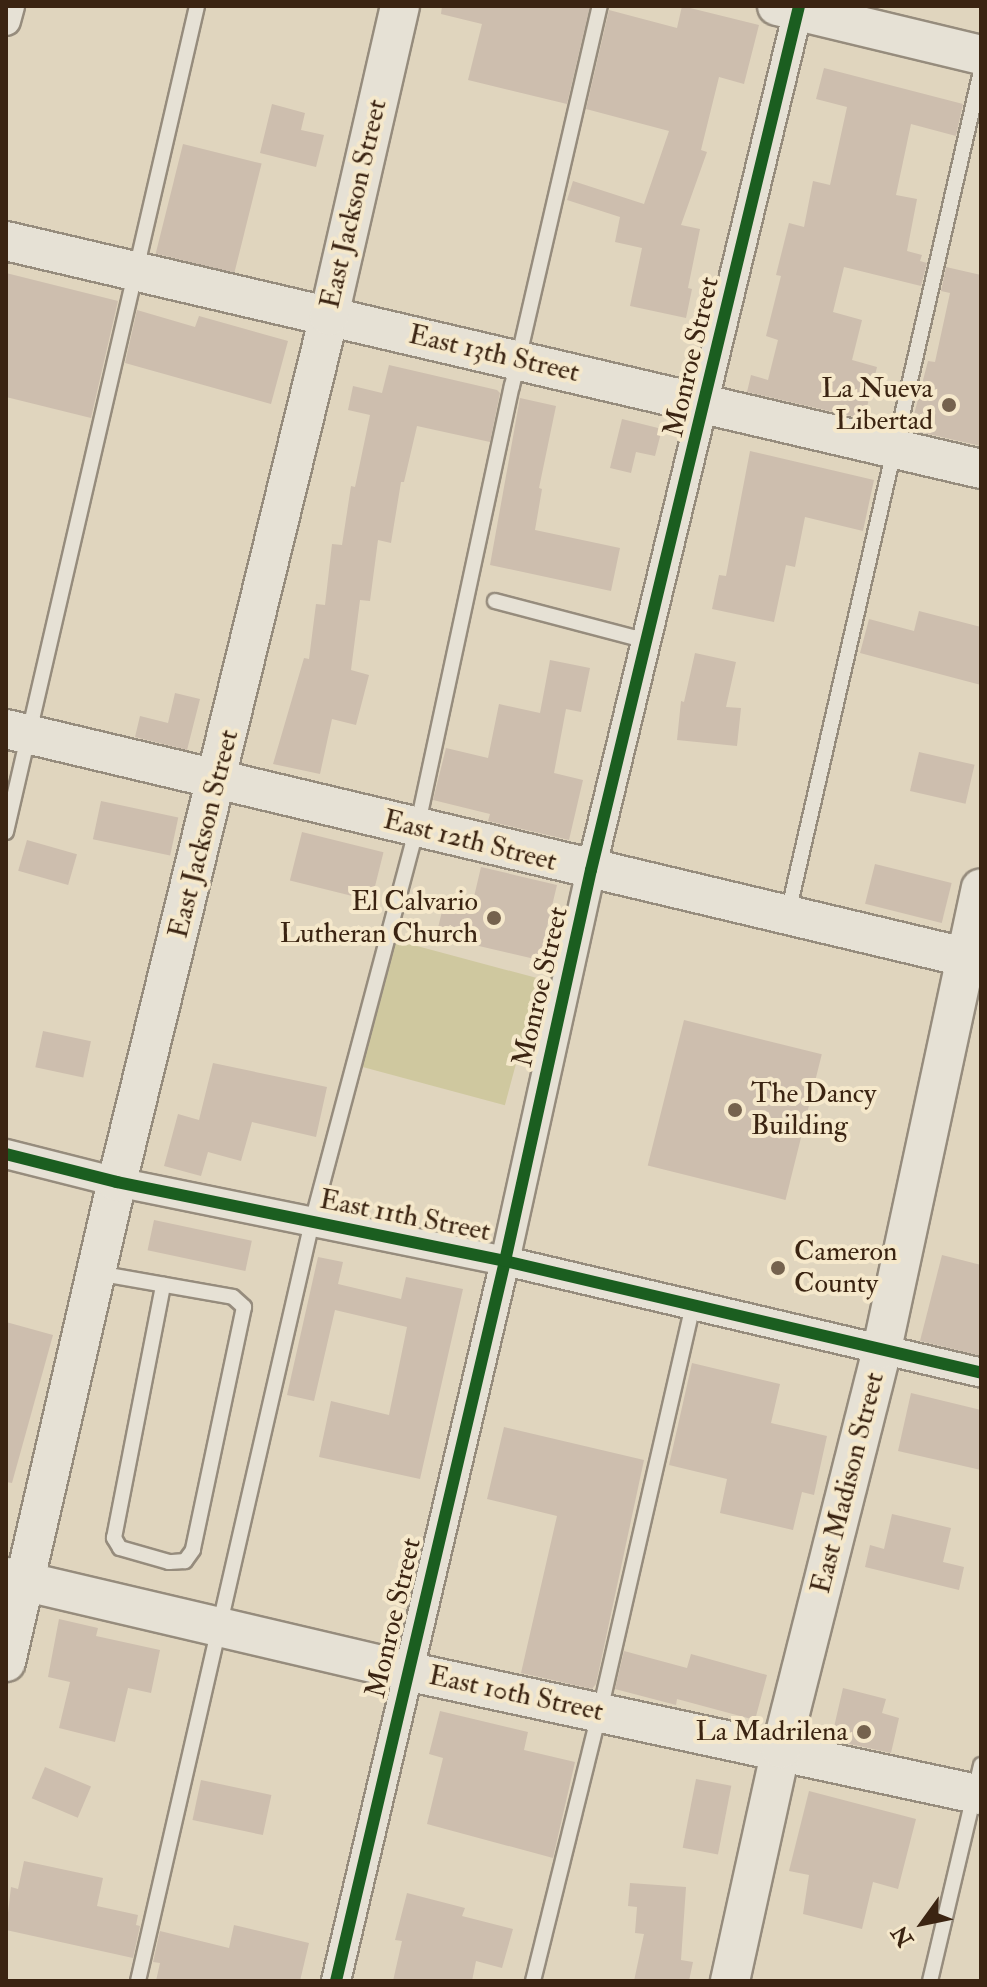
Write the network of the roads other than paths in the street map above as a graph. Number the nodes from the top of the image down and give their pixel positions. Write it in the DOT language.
graph roads {
  1 [pos="10,6"];
  2 [pos="197,6"];
  3 [pos="400,6"];
  4 [pos="600,6"];
  5 [pos="791,8"];
  6 [pos="6,21"];
  7 [pos="981,55"];
  8 [pos="981,71"];
  9 [pos="6,241"];
  10 [pos="135,271"];
  11 [pos="329,316"];
  12 [pos="518,359"];
  13 [pos="707,402"];
  14 [pos="897,449"];
  15 [pos="981,469"];
  16 [pos="495,601"];
  17 [pos="648,641"];
  18 [pos="17,732"];
  19 [pos="218,780"];
  20 [pos="417,828"];
  21 [pos="6,832"];
  22 [pos="591,870"];
  23 [pos="981,889"];
  24 [pos="787,916"];
  25 [pos="973,959"];
  26 [pos="6,1154"];
  27 [pos="117,1182"];
  28 [pos="312,1222"];
  29 [pos="505,1261"];
  30 [pos="96,1273"];
  31 [pos="163,1285"];
  32 [pos="693,1305"];
  33 [pos="882,1349"];
  34 [pos="981,1373"];
  35 [pos="15,1579"];
  36 [pos="218,1626"];
  37 [pos="6,1662"];
  38 [pos="406,1671"];
  39 [pos="600,1711"];
  40 [pos="781,1749"];
  41 [pos="979,1784"];
  42 [pos="138,1981"];
  43 [pos="336,1981"];
  44 [pos="533,1981"];
  45 [pos="730,1981"];
  46 [pos="930,1981"];
  1 -- 6 [label="street"];
  2 -- 10 [label="lane"];
  3 -- 11 [label="main road, East Jackson Street"];
  4 -- 12 [label="lane"];
  5 -- 7 [label="main road"];
  5 -- 13 [label="street, Monroe Street"];
  8 -- 14 [label="lane"];
  9 -- 10 [label="main road, East 13th Street"];
  10 -- 11 [label="main road, East 13th Street"];
  10 -- 18 [label="lane"];
  11 -- 12 [label="main road, East 13th Street"];
  11 -- 19 [label="main road, East Jackson Street"];
  12 -- 13 [label="main road, East 13th Street"];
  12 -- 20 [label="lane"];
  13 -- 14 [label="main road, East 13th Street"];
  13 -- 17 [label="street, Monroe Street"];
  14 -- 15 [label="main road, East 13th Street"];
  14 -- 24 [label="lane"];
  16 -- 17 [label="lane"];
  17 -- 22 [label="street, Monroe Street"];
  18 -- 19 [label="main road, East 12th Street"];
  18 -- 21 [label="lane"];
  19 -- 20 [label="main road, East 12th Street"];
  19 -- 27 [label="main road, East Jackson Street"];
  20 -- 22 [label="main road, East 12th Street"];
  20 -- 28 [label="lane"];
  22 -- 24 [label="main road, East 12th Street"];
  22 -- 29 [label="street, Monroe Street"];
  23 -- 25 [label="main road, East Madison Street"];
  24 -- 25 [label="main road, East 12th Street"];
  25 -- 33 [label="main road, East Madison Street"];
  26 -- 27 [label="street, East 11th Street"];
  27 -- 28 [label="street, East 11th Street"];
  27 -- 30 [label="main road, East Jackson Street"];
  28 -- 29 [label="street, East 11th Street"];
  28 -- 36 [label="lane"];
  29 -- 32 [label="street, East 11th Street"];
  29 -- 38 [label="street, Monroe Street"];
  30 -- 31 [label="lane"];
  30 -- 35 [label="main road, East Jackson Street"];
  31 -- 31 [label="lane"];
  32 -- 33 [label="street, East 11th Street"];
  32 -- 39 [label="lane"];
  33 -- 34 [label="street, East 11th Street"];
  33 -- 40 [label="main road, East Madison Street"];
  35 -- 36 [label="main road, East 10th Street"];
  35 -- 37 [label="main road, East Jackson Street"];
  36 -- 38 [label="main road, East 10th Street"];
  36 -- 42 [label="lane"];
  38 -- 39 [label="main road, East 10th Street"];
  38 -- 43 [label="street, Monroe Street"];
  39 -- 40 [label="main road, East 10th Street"];
  39 -- 44 [label="lane"];
  40 -- 41 [label="main road, East 10th Street"];
  40 -- 45 [label="main road, East Madison Street"];
  41 -- 46 [label="lane"];
}
